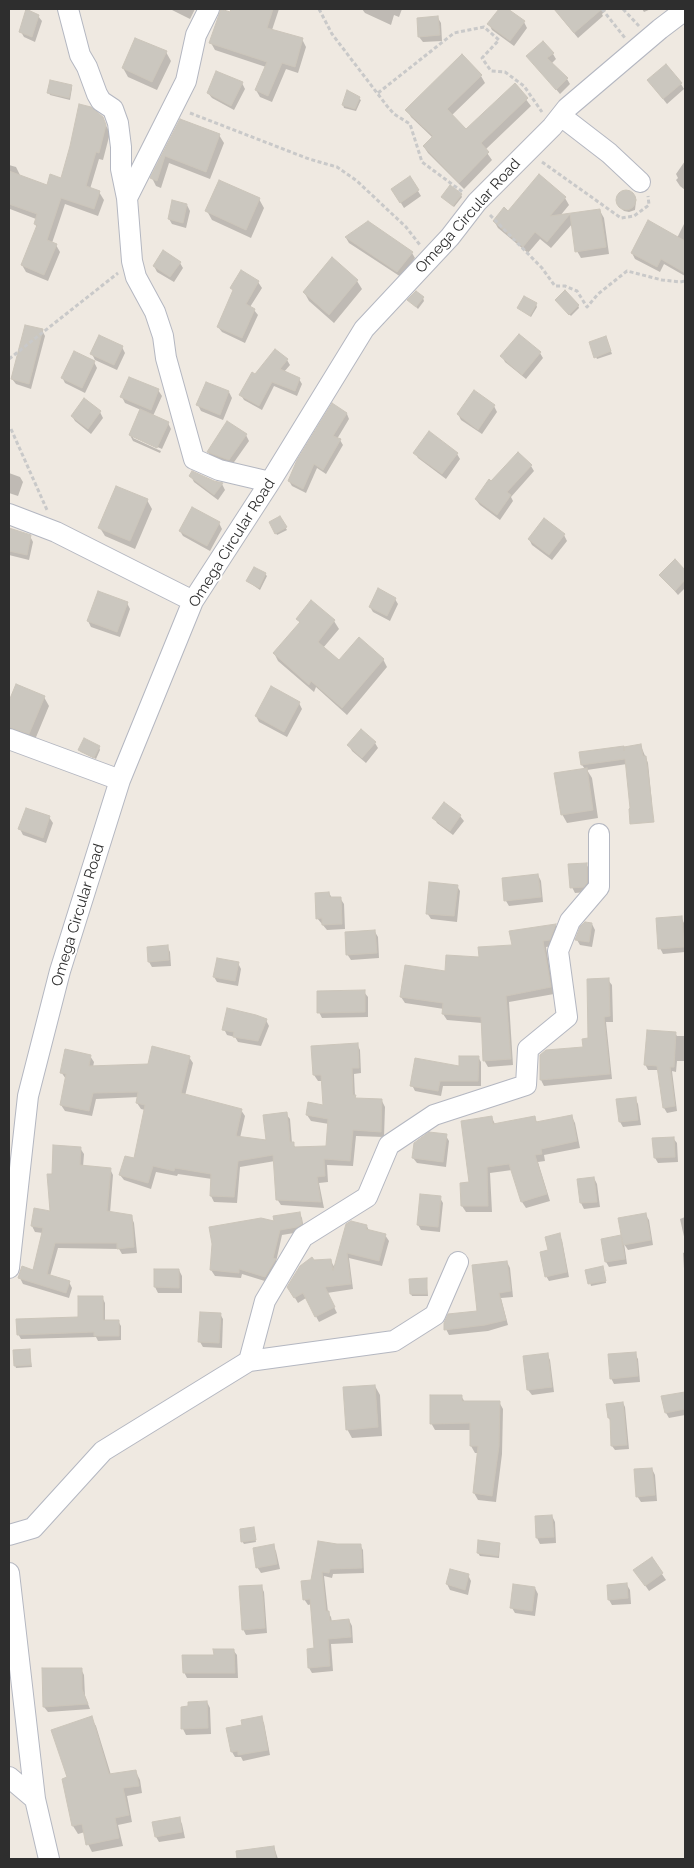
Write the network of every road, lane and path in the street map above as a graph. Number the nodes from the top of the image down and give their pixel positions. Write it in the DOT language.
graph roads {
  1 [pos="68,9"];
  2 [pos="209,9"];
  3 [pos="319,9"];
  4 [pos="602,9"];
  5 [pos="681,18"];
  6 [pos="635,50"];
  7 [pos="378,92"];
  8 [pos="172,107"];
  9 [pos="557,121"];
  10 [pos="527,151"];
  11 [pos="640,182"];
  12 [pos="126,198"];
  13 [pos="477,202"];
  14 [pos="430,257"];
  15 [pos="132,261"];
  16 [pos="685,281"];
  17 [pos="9,358"];
  18 [pos="10,428"];
  19 [pos="270,482"];
  20 [pos="9,514"];
  21 [pos="56,532"];
  22 [pos="193,601"];
  23 [pos="9,739"];
  24 [pos="120,780"];
  25 [pos="599,834"];
  26 [pos="458,1262"];
  27 [pos="9,1268"];
  28 [pos="249,1361"];
  29 [pos="9,1536"];
  30 [pos="9,1573"];
  31 [pos="9,1777"];
  32 [pos="35,1799"];
  33 [pos="49,1859"];
  1 -- 12 [label="street"];
  2 -- 8 [label="street"];
  3 -- 7 [label="path"];
  4 -- 6 [label="path"];
  5 -- 6 [label="street, Omega Circular Road"];
  6 -- 9 [label="street, Omega Circular Road"];
  7 -- 9 [label="path"];
  7 -- 13 [label="path"];
  8 -- 12 [label="street"];
  8 -- 14 [label="path"];
  9 -- 10 [label="street, Omega Circular Road"];
  9 -- 11 [label="street"];
  10 -- 11 [label="path"];
  10 -- 13 [label="street, Omega Circular Road"];
  12 -- 15 [label="street"];
  13 -- 14 [label="street, Omega Circular Road"];
  13 -- 16 [label="path"];
  14 -- 19 [label="street, Omega Circular Road"];
  15 -- 17 [label="path"];
  15 -- 19 [label="street"];
  18 -- 21 [label="path"];
  19 -- 22 [label="street, Omega Circular Road"];
  20 -- 21 [label="street"];
  21 -- 22 [label="street"];
  22 -- 24 [label="street, Omega Circular Road"];
  23 -- 24 [label="street"];
  24 -- 27 [label="street, Omega Circular Road"];
  25 -- 28 [label="street"];
  26 -- 28 [label="street"];
  28 -- 29 [label="street"];
  30 -- 32 [label="street"];
  31 -- 32 [label="street"];
  32 -- 33 [label="street"];
}
